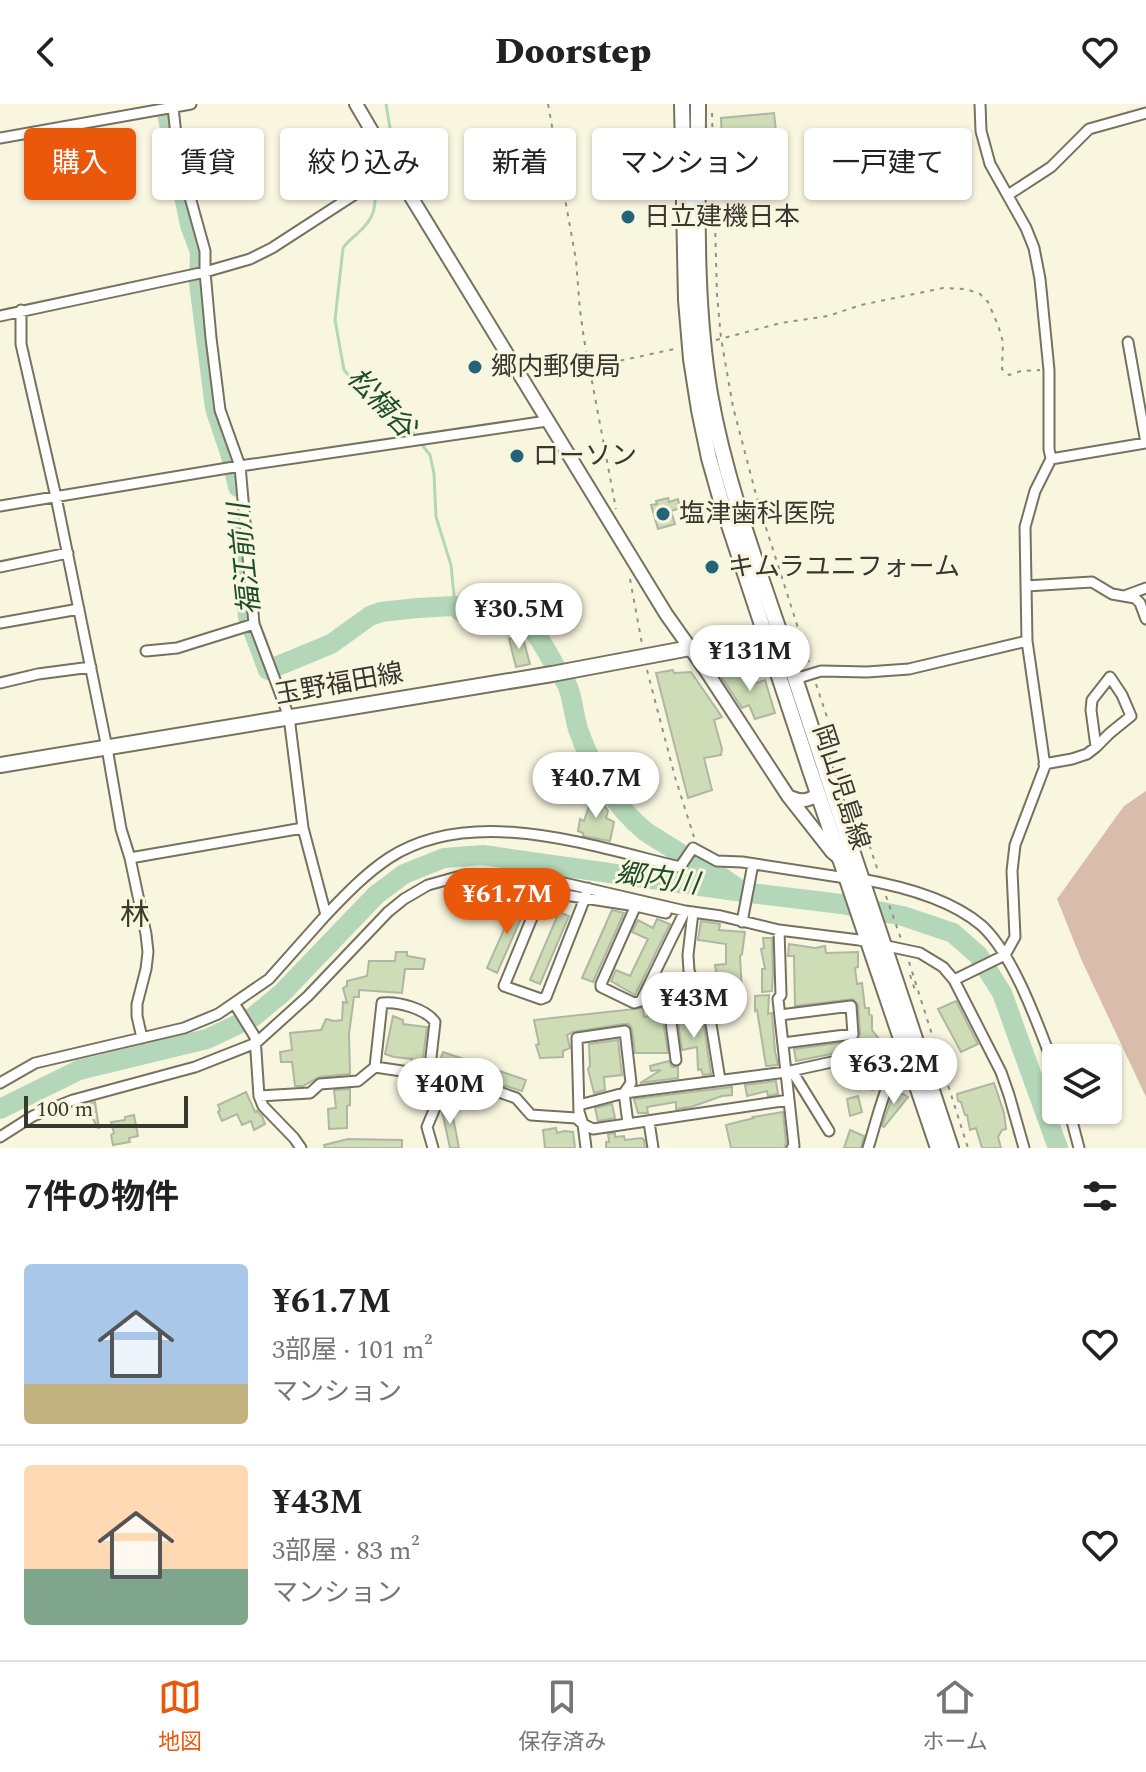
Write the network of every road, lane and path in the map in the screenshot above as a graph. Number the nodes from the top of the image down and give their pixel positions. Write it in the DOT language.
graph roads {
  1 [pos="191,104"];
  2 [pos="356,104"];
  3 [pos="548,104"];
  4 [pos="682,104"];
  5 [pos="698,104"];
  6 [pos="711,104"];
  7 [pos="980,104"];
  8 [pos="170,106"];
  9 [pos="1146,113"];
  10 [pos="370,128"];
  11 [pos="0,138"];
  12 [pos="1008,195"];
  13 [pos="346,200"];
  14 [pos="413,200"];
  15 [pos="205,272"];
  16 [pos="21,310"];
  17 [pos="0,316"];
  18 [pos="721,338"];
  19 [pos="1128,342"];
  20 [pos="697,345"];
  21 [pos="590,368"];
  22 [pos="1049,370"];
  23 [pos="547,421"];
  24 [pos="1146,443"];
  25 [pos="1051,459"];
  26 [pos="240,466"];
  27 [pos="56,497"];
  28 [pos="0,506"];
  29 [pos="759,506"];
  30 [pos="750,509"];
  31 [pos="618,518"];
  32 [pos="68,553"];
  33 [pos="0,567"];
  34 [pos="629,574"];
  35 [pos="1026,586"];
  36 [pos="1146,588"];
  37 [pos="1125,595"];
  38 [pos="79,609"];
  39 [pos="1146,619"];
  40 [pos="0,623"];
  41 [pos="254,624"];
  42 [pos="773,634"];
  43 [pos="1027,641"];
  44 [pos="690,648"];
  45 [pos="146,651"];
  46 [pos="644,653"];
  47 [pos="91,667"];
  48 [pos="813,672"];
  49 [pos="795,679"];
  50 [pos="0,683"];
  51 [pos="289,717"];
  52 [pos="800,718"];
  53 [pos="1096,747"];
  54 [pos="107,748"];
  55 [pos="1044,764"];
  56 [pos="0,765"];
  57 [pos="818,794"];
  58 [pos="788,796"];
  59 [pos="303,828"];
  60 [pos="695,851"];
  61 [pos="130,858"];
  62 [pos="839,858"];
  63 [pos="753,866"];
  64 [pos="855,882"];
  65 [pos="883,886"];
  66 [pos="586,893"];
  67 [pos="637,903"];
  68 [pos="687,913"];
  69 [pos="326,915"];
  70 [pos="743,919"];
  71 [pos="779,930"];
  72 [pos="875,940"];
  73 [pos="902,942"];
  74 [pos="906,955"];
  75 [pos="1003,956"];
  76 [pos="910,975"];
  77 [pos="954,980"];
  78 [pos="915,990"];
  79 [pos="702,1004"];
  80 [pos="235,1005"];
  81 [pos="780,1015"];
  82 [pos="142,1038"];
  83 [pos="256,1040"];
  84 [pos="783,1043"];
  85 [pos="1046,1044"];
  86 [pos="906,1056"];
  87 [pos="676,1060"];
  88 [pos="375,1067"];
  89 [pos="789,1071"];
  90 [pos="890,1078"];
  91 [pos="720,1080"];
  92 [pos="0,1083"];
  93 [pos="624,1093"];
  94 [pos="259,1096"];
  95 [pos="789,1100"];
  96 [pos="579,1105"];
  97 [pos="649,1122"];
  98 [pos="936,1122"];
  99 [pos="628,1123"];
  100 [pos="583,1124"];
  101 [pos="1073,1124"];
  102 [pos="829,1131"];
  103 [pos="0,1137"];
  104 [pos="301,1148"];
  105 [pos="433,1148"];
  106 [pos="586,1148"];
  107 [pos="653,1148"];
  108 [pos="792,1148"];
  109 [pos="868,1148"];
  110 [pos="938,1148"];
  111 [pos="951,1148"];
  112 [pos="968,1148"];
  113 [pos="1024,1148"];
  114 [pos="1079,1148"];
  1 -- 8 [label="street"];
  2 -- 10 [label="street"];
  3 -- 21 [label="path"];
  4 -- 20 [label="main road, 岡山児島線"];
  5 -- 20 [label="main road, 岡山児島線"];
  6 -- 18 [label="path"];
  7 -- 12 [label="street"];
  8 -- 11 [label="street"];
  8 -- 15 [label="street"];
  9 -- 12 [label="street"];
  12 -- 22 [label="street"];
  13 -- 15 [label="street"];
  14 -- 23 [label="street"];
  15 -- 16 [label="street"];
  15 -- 26 [label="street"];
  16 -- 17 [label="street"];
  16 -- 27 [label="street"];
  18 -- 20 [label="path"];
  18 -- 22 [label="path"];
  18 -- 29 [label="path"];
  19 -- 24 [label="street"];
  20 -- 21 [label="path"];
  20 -- 42 [label="main road, 岡山児島線"];
  21 -- 31 [label="path"];
  22 -- 25 [label="street"];
  23 -- 26 [label="street"];
  23 -- 44 [label="street"];
  24 -- 25 [label="street"];
  25 -- 35 [label="street"];
  26 -- 27 [label="street"];
  26 -- 41 [label="street"];
  27 -- 28 [label="street"];
  27 -- 32 [label="street"];
  29 -- 30 [label="path"];
  29 -- 48 [label="path"];
  32 -- 33 [label="street"];
  32 -- 38 [label="street"];
  34 -- 46 [label="path"];
  35 -- 37 [label="street"];
  35 -- 43 [label="street"];
  36 -- 37 [label="street"];
  37 -- 39 [label="street"];
  38 -- 40 [label="street"];
  38 -- 47 [label="street"];
  41 -- 45 [label="street"];
  41 -- 51 [label="street"];
  42 -- 44 [label="main road, 玉野福田線"];
  42 -- 49 [label="main road, 岡山児島線"];
  42 -- 52 [label="main road, 岡山児島線"];
  43 -- 48 [label="street"];
  43 -- 55 [label="street"];
  44 -- 46 [label="main road, 玉野福田線"];
  44 -- 58 [label="street"];
  46 -- 51 [label="main road, 玉野福田線"];
  46 -- 60 [label="path"];
  47 -- 50 [label="street"];
  47 -- 54 [label="street"];
  48 -- 49 [label="street"];
  48 -- 65 [label="path"];
  49 -- 52 [label="main road, 岡山児島線"];
  51 -- 54 [label="main road, 玉野福田線"];
  51 -- 59 [label="street"];
  52 -- 57 [label="main road, 岡山児島線"];
  52 -- 64 [label="main road, 岡山児島線"];
  53 -- 53 [label="street"];
  53 -- 55 [label="street"];
  54 -- 56 [label="main road, 玉野福田線"];
  54 -- 61 [label="street"];
  55 -- 75 [label="street"];
  57 -- 58 [label="street"];
  57 -- 62 [label="main road, 岡山児島線"];
  58 -- 62 [label="street"];
  59 -- 61 [label="street"];
  59 -- 69 [label="street"];
  60 -- 63 [label="street"];
  60 -- 69 [label="street"];
  61 -- 82 [label="street"];
  62 -- 64 [label="main road, 岡山児島線"];
  63 -- 64 [label="street"];
  63 -- 70 [label="street"];
  64 -- 65 [label="street"];
  64 -- 72 [label="main road, 岡山児島線"];
  65 -- 73 [label="path"];
  65 -- 75 [label="street"];
  66 -- 66 [label="street"];
  66 -- 67 [label="street"];
  66 -- 83 [label="street"];
  67 -- 68 [label="street"];
  67 -- 68 [label="street"];
  68 -- 70 [label="street"];
  68 -- 79 [label="street"];
  69 -- 80 [label="street"];
  70 -- 71 [label="street"];
  71 -- 72 [label="street"];
  71 -- 81 [label="street"];
  72 -- 77 [label="street"];
  72 -- 86 [label="main road, 岡山児島線"];
  72 -- 98 [label="main road, 岡山児島線"];
  74 -- 112 [label="path"];
  75 -- 77 [label="street"];
  75 -- 85 [label="street"];
  76 -- 78 [label="path"];
  77 -- 113 [label="street"];
  79 -- 87 [label="street"];
  79 -- 91 [label="street"];
  80 -- 82 [label="street"];
  80 -- 83 [label="street"];
  81 -- 84 [label="street"];
  81 -- 84 [label="street"];
  82 -- 92 [label="street"];
  83 -- 94 [label="street"];
  83 -- 103 [label="street"];
  84 -- 89 [label="street"];
  86 -- 90 [label="street"];
  86 -- 98 [label="main road, 岡山児島線"];
  88 -- 88 [label="street"];
  88 -- 94 [label="street"];
  89 -- 90 [label="street"];
  89 -- 91 [label="street"];
  89 -- 95 [label="street"];
  89 -- 102 [label="street"];
  90 -- 109 [label="street"];
  91 -- 93 [label="street"];
  93 -- 96 [label="street"];
  93 -- 96 [label="street"];
  93 -- 99 [label="street"];
  94 -- 104 [label="street"];
  95 -- 97 [label="street"];
  95 -- 108 [label="street"];
  96 -- 100 [label="street"];
  97 -- 99 [label="street"];
  97 -- 107 [label="street"];
  98 -- 110 [label="main road, 岡山児島線"];
  98 -- 111 [label="main road, 岡山児島線"];
  99 -- 100 [label="street"];
  100 -- 105 [label="street"];
  100 -- 106 [label="street"];
  101 -- 114 [label="street"];
}
